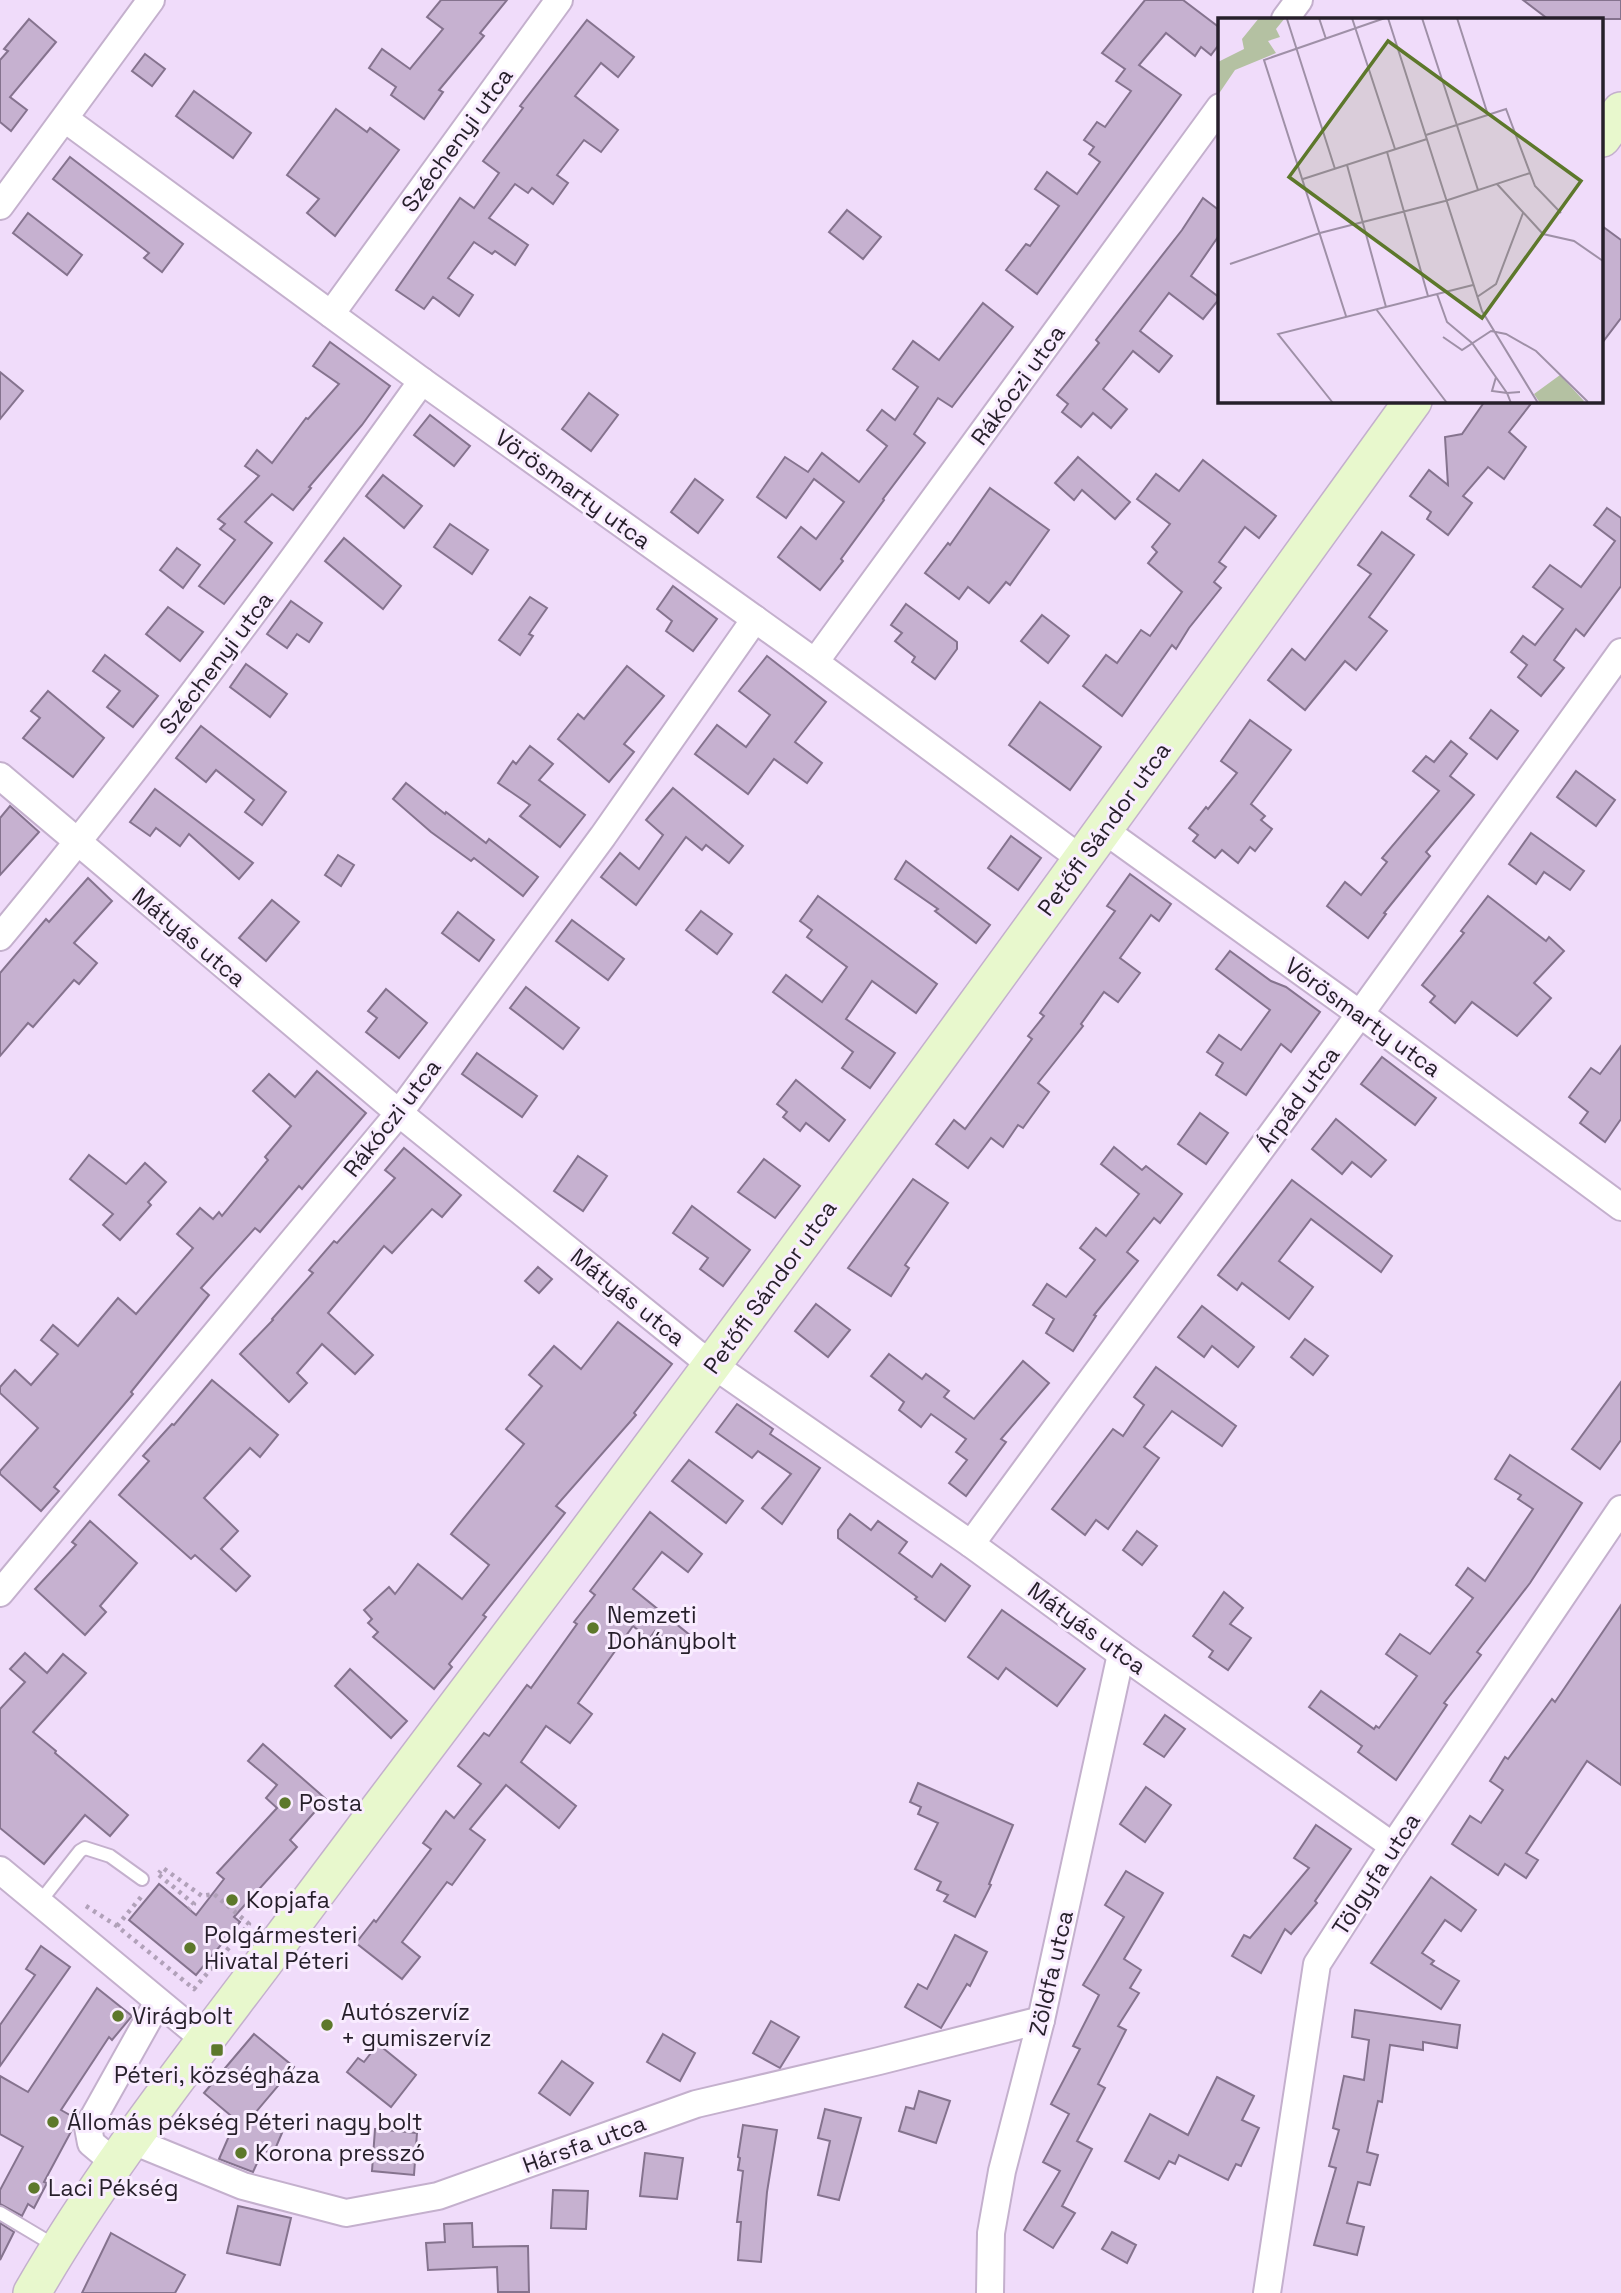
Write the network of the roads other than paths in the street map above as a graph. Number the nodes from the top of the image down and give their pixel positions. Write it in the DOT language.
graph roads {
  1 [pos="151,0"];
  2 [pos="559,0"];
  3 [pos="1299,0"];
  4 [pos="1285,18"];
  5 [pos="1218,110"];
  6 [pos="1621,111"];
  7 [pos="65,119"];
  8 [pos="1604,135"];
  9 [pos="0,206"];
  10 [pos="331,314"];
  11 [pos="422,381"];
  12 [pos="1412,402"];
  13 [pos="755,619"];
  14 [pos="1621,652"];
  15 [pos="815,662"];
  16 [pos="0,776"];
  17 [pos="1104,830"];
  18 [pos="78,844"];
  19 [pos="1082,859"];
  20 [pos="0,937"];
  21 [pos="1360,1014"];
  22 [pos="399,1113"];
  23 [pos="1617,1197"];
  24 [pos="713,1365"];
  25 [pos="1621,1509"];
  26 [pos="971,1544"];
  27 [pos="0,1593"];
  28 [pos="1121,1654"];
  29 [pos="1393,1846"];
  30 [pos="0,1870"];
  31 [pos="142,1879"];
  32 [pos="45,1893"];
  33 [pos="158,2002"];
  34 [pos="1041,2020"];
  35 [pos="205,2040"];
  36 [pos="124,2153"];
  37 [pos="0,2213"];
  38 [pos="59,2248"];
  39 [pos="32,2293"];
  40 [pos="990,2293"];
  41 [pos="1267,2293"];
  1 -- 7 [label="street"];
  2 -- 10 [label="street, Széchenyi utca"];
  3 -- 4 [label="street"];
  5 -- 15 [label="street, Rákóczi utca"];
  6 -- 8 [label="main road"];
  7 -- 9 [label="street"];
  7 -- 10 [label="street, Vörösmarty utca"];
  10 -- 11 [label="street, Vörösmarty utca"];
  11 -- 13 [label="street, Vörösmarty utca"];
  11 -- 18 [label="street, Széchenyi utca"];
  12 -- 17 [label="main road, Petőfi Sándor utca"];
  13 -- 15 [label="street, Vörösmarty utca"];
  13 -- 22 [label="street, Rákóczi utca"];
  14 -- 21 [label="street, Árpád utca"];
  15 -- 19 [label="street, Vörösmarty utca"];
  16 -- 18 [label="street, Mátyás utca"];
  17 -- 19 [label="main road, Petőfi Sándor utca"];
  17 -- 21 [label="street, Vörösmarty utca"];
  18 -- 20 [label="street, Széchenyi utca"];
  18 -- 22 [label="street, Mátyás utca"];
  19 -- 24 [label="main road, Petőfi Sándor utca"];
  21 -- 23 [label="street, Vörösmarty utca"];
  21 -- 26 [label="street, Árpád utca"];
  22 -- 24 [label="street, Mátyás utca"];
  22 -- 27 [label="street, Rákóczi utca"];
  24 -- 26 [label="street, Mátyás utca"];
  24 -- 35 [label="main road, Petőfi Sándor utca"];
  25 -- 29 [label="street, Tölgyfa utca"];
  26 -- 28 [label="street, Mátyás utca"];
  28 -- 29 [label="street, Mátyás utca"];
  28 -- 34 [label="street, Zöldfa utca"];
  29 -- 41 [label="street, Tölgyfa utca"];
  30 -- 32 [label="street"];
  31 -- 32 [label="lane"];
  32 -- 33 [label="street"];
  33 -- 35 [label="street"];
  33 -- 36 [label="street"];
  34 -- 36 [label="street, Hársfa utca"];
  34 -- 40 [label="street, Zöldfa utca"];
  35 -- 36 [label="main road, Petőfi Sándor utca"];
  36 -- 38 [label="main road, Petőfi Sándor utca"];
  37 -- 38 [label="lane"];
  38 -- 39 [label="main road, Petőfi Sándor utca"];
}
